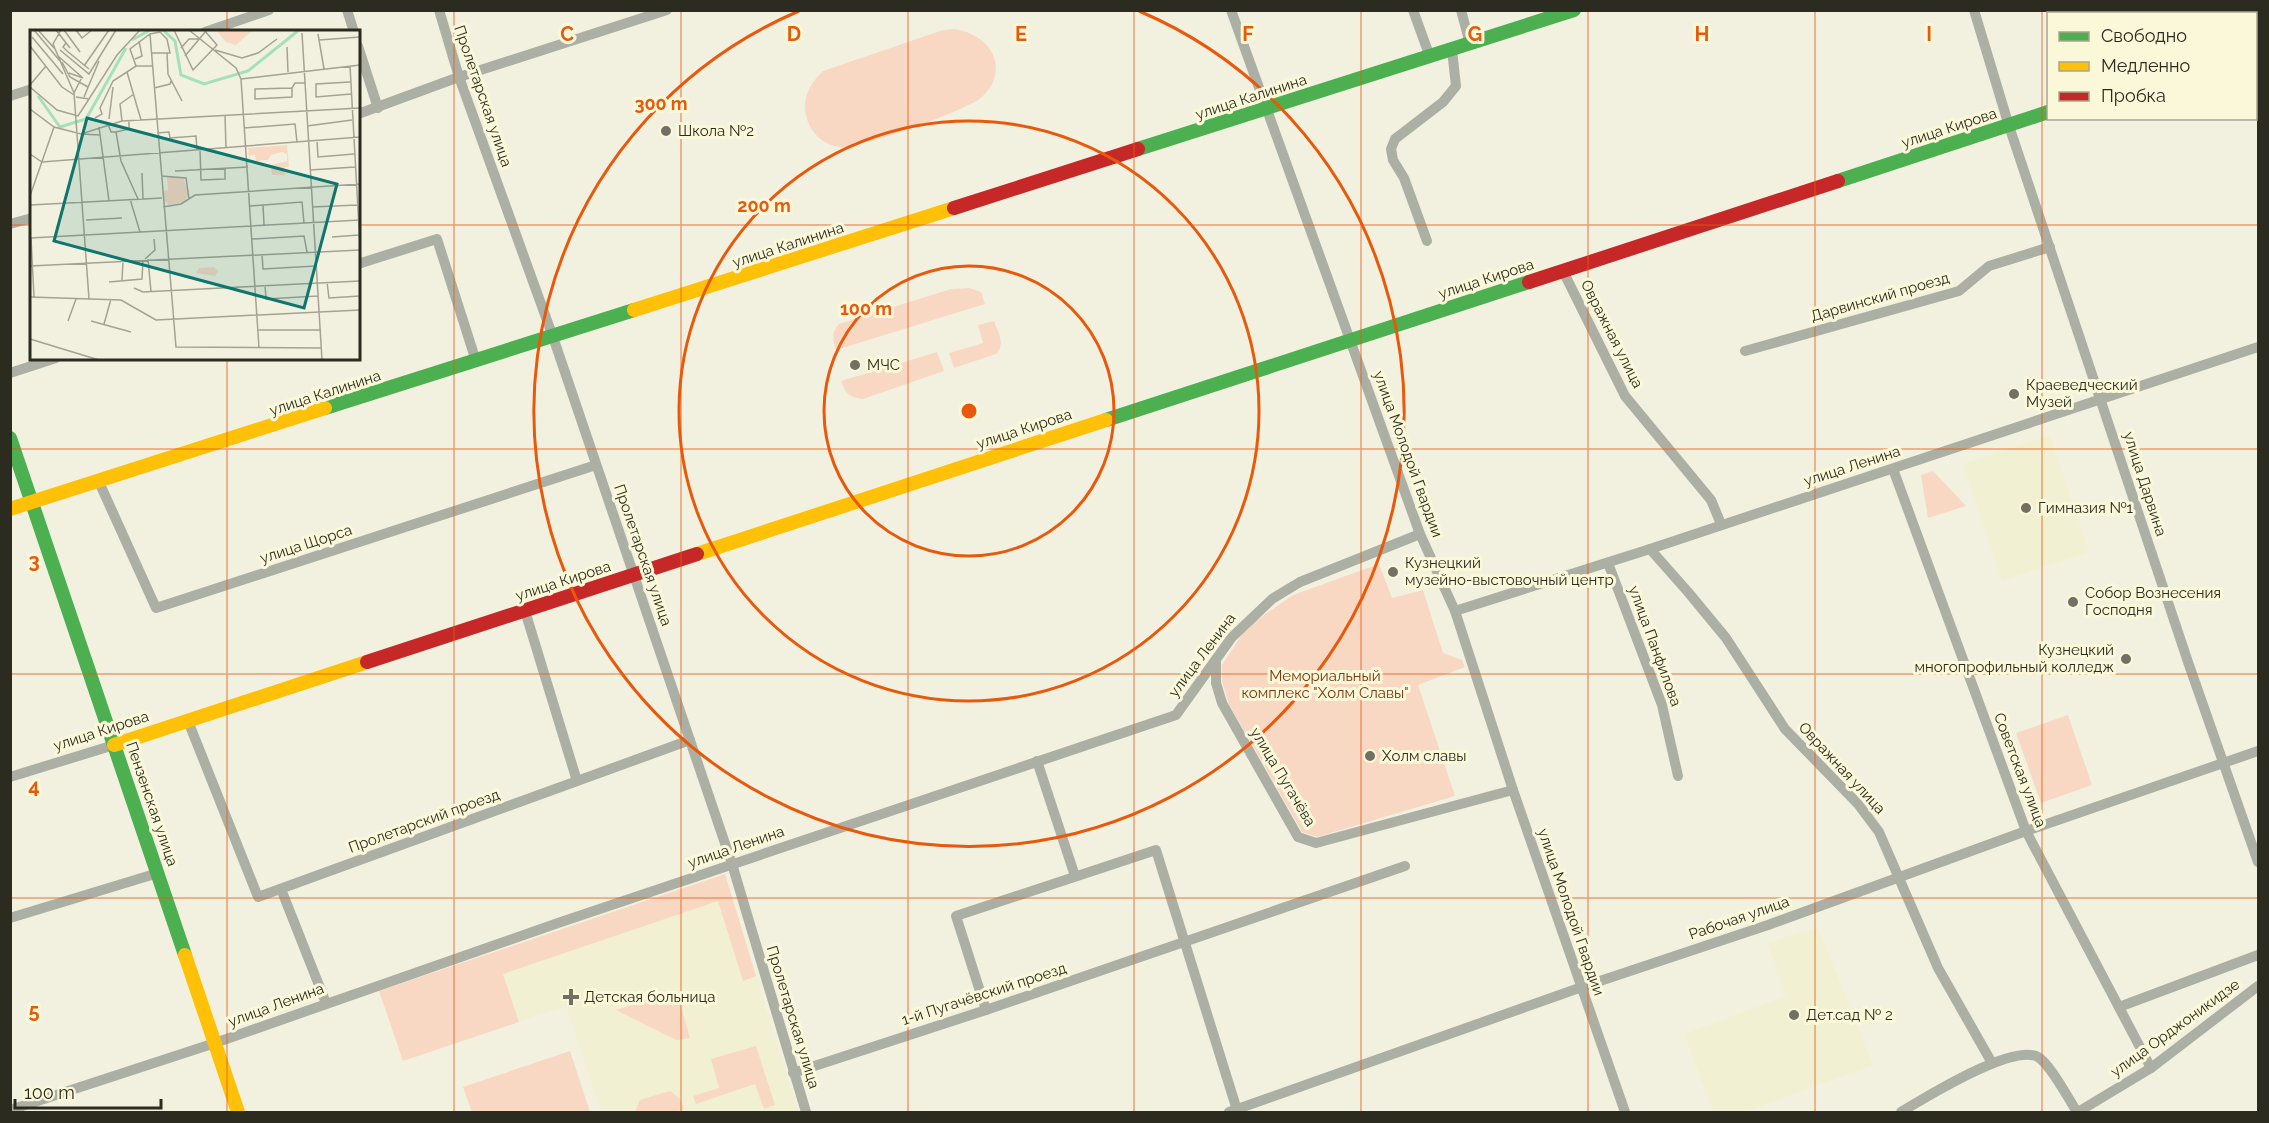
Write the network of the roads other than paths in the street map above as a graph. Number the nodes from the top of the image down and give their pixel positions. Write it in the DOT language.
graph roads {
  1 [pos="269,10"];
  2 [pos="347,10"];
  3 [pos="439,10"];
  4 [pos="667,10"];
  5 [pos="1231,10"];
  6 [pos="1413,10"];
  7 [pos="1461,10"];
  8 [pos="1574,10"];
  9 [pos="1974,10"];
  10 [pos="212,30"];
  11 [pos="353,30"];
  12 [pos="1470,44"];
  13 [pos="1452,50"];
  14 [pos="360,52"];
  15 [pos="1430,57"];
  16 [pos="459,76"];
  17 [pos="30,90"];
  18 [pos="10,96"];
  19 [pos="378,108"];
  20 [pos="1266,109"];
  21 [pos="360,113"];
  22 [pos="2047,113"];
  23 [pos="2009,126"];
  24 [pos="30,219"];
  25 [pos="10,224"];
  26 [pos="1427,241"];
  27 [pos="2049,247"];
  28 [pos="360,263"];
  29 [pos="1563,271"];
  30 [pos="553,337"];
  31 [pos="1351,339"];
  32 [pos="2259,347"];
  33 [pos="1745,351"];
  34 [pos="50,360"];
  35 [pos="476,361"];
  36 [pos="10,373"];
  37 [pos="2102,400"];
  38 [pos="10,438"];
  39 [pos="596,465"];
  40 [pos="1893,469"];
  41 [pos="99,482"];
  42 [pos="32,502"];
  43 [pos="10,509"];
  44 [pos="1721,524"];
  45 [pos="1420,534"];
  46 [pos="1650,549"];
  47 [pos="1608,563"];
  48 [pos="634,575"];
  49 [pos="525,611"];
  50 [pos="1455,611"];
  51 [pos="1216,661"];
  52 [pos="188,721"];
  53 [pos="690,741"];
  54 [pos="114,745"];
  55 [pos="2259,751"];
  56 [pos="1037,761"];
  57 [pos="2224,764"];
  58 [pos="1678,776"];
  59 [pos="10,777"];
  60 [pos="577,781"];
  61 [pos="1513,790"];
  62 [pos="2026,831"];
  63 [pos="2259,862"];
  64 [pos="732,864"];
  65 [pos="1405,866"];
  66 [pos="158,873"];
  67 [pos="1075,876"];
  68 [pos="1898,878"];
  69 [pos="281,889"];
  70 [pos="10,918"];
  71 [pos="1184,943"];
  72 [pos="2259,955"];
  73 [pos="2259,986"];
  74 [pos="1582,987"];
  75 [pos="326,1003"];
  76 [pos="2119,1007"];
  77 [pos="986,1010"];
  78 [pos="215,1043"];
  79 [pos="1992,1063"];
  80 [pos="2151,1068"];
  81 [pos="793,1073"];
  82 [pos="1261,1100"];
  83 [pos="10,1110"];
  84 [pos="1233,1111"];
  85 [pos="238,1113"];
  86 [pos="806,1113"];
  87 [pos="1266,1113"];
  88 [pos="1625,1113"];
  89 [pos="1901,1113"];
  90 [pos="2077,1113"];
  1 -- 10 [label="street"];
  2 -- 11 [label="street"];
  3 -- 16 [label="street, Пролетарская улица"];
  4 -- 16 [label="street"];
  5 -- 20 [label="street, улица Молодой Гвардии"];
  6 -- 15 [label="street"];
  7 -- 12 [label="street"];
  8 -- 12 [label="street, улица Калинина"];
  9 -- 23 [label="street, улица Дарвина"];
  12 -- 13 [label="street, улица Калинина"];
  13 -- 15 [label="street, улица Калинина"];
  13 -- 26 [label="street"];
  14 -- 19 [label="street"];
  15 -- 20 [label="street, улица Калинина"];
  16 -- 19 [label="street"];
  16 -- 30 [label="street, Пролетарская улица"];
  17 -- 18 [label="street"];
  19 -- 21 [label="street"];
  20 -- 30 [label="street, улица Калинина"];
  20 -- 31 [label="street, улица Молодой Гвардии"];
  22 -- 23 [label="street, улица Кирова"];
  23 -- 27 [label="street, улица Дарвина"];
  23 -- 29 [label="street, улица Кирова"];
  24 -- 25 [label="street"];
  27 -- 33 [label="street, Дарвинский проезд"];
  27 -- 37 [label="street, улица Дарвина"];
  28 -- 35 [label="street"];
  29 -- 31 [label="street, улица Кирова"];
  29 -- 44 [label="street, Овражная улица"];
  30 -- 35 [label="street, улица Калинина"];
  30 -- 39 [label="street, Пролетарская улица"];
  31 -- 45 [label="street, улица Молодой Гвардии"];
  31 -- 48 [label="street, улица Кирова"];
  32 -- 37 [label="street, улица Ленина"];
  34 -- 36 [label="street"];
  35 -- 41 [label="street, улица Калинина"];
  37 -- 40 [label="street, улица Ленина"];
  37 -- 57 [label="street, улица Дарвина"];
  38 -- 42 [label="street, Пензенская улица"];
  39 -- 41 [label="street, улица Щорса"];
  39 -- 48 [label="street, Пролетарская улица"];
  40 -- 44 [label="street, улица Ленина"];
  40 -- 62 [label="street, Советская улица"];
  41 -- 42 [label="street, улица Калинина"];
  42 -- 43 [label="street, улица Калинина"];
  42 -- 54 [label="street, Пензенская улица"];
  44 -- 46 [label="street, улица Ленина"];
  45 -- 50 [label="street, улица Молодой Гвардии"];
  45 -- 51 [label="street, улица Ленина"];
  46 -- 47 [label="street, улица Ленина"];
  46 -- 68 [label="street, Овражная улица"];
  47 -- 50 [label="street, улица Ленина"];
  47 -- 58 [label="street, улица Панфилова"];
  48 -- 49 [label="street, улица Кирова"];
  48 -- 53 [label="street, Пролетарская улица"];
  49 -- 52 [label="street, улица Кирова"];
  49 -- 60 [label="street"];
  50 -- 61 [label="street, улица Молодой Гвардии"];
  51 -- 56 [label="street, улица Ленина"];
  51 -- 61 [label="street, улица Пугачёва"];
  52 -- 54 [label="street, улица Кирова"];
  52 -- 69 [label="street, Пролетарский проезд"];
  53 -- 60 [label="street, Пролетарский проезд"];
  53 -- 64 [label="street, Пролетарская улица"];
  54 -- 59 [label="street, улица Кирова"];
  54 -- 66 [label="street, Пензенская улица"];
  55 -- 57 [label="street, Рабочая улица"];
  56 -- 64 [label="street, улица Ленина"];
  56 -- 67 [label="street"];
  57 -- 62 [label="street, Рабочая улица"];
  57 -- 63 [label="street, улица Дарвина"];
  60 -- 69 [label="street, Пролетарский проезд"];
  61 -- 74 [label="street, улица Молодой Гвардии"];
  62 -- 68 [label="street, Рабочая улица"];
  62 -- 76 [label="street, Советская улица"];
  64 -- 75 [label="street, улица Ленина"];
  64 -- 81 [label="street, Пролетарская улица"];
  65 -- 71 [label="street, 1-й Пугачёвский проезд"];
  66 -- 70 [label="street"];
  66 -- 78 [label="street, Пензенская улица"];
  67 -- 71 [label="street"];
  67 -- 77 [label="street"];
  68 -- 74 [label="street, Рабочая улица"];
  68 -- 79 [label="street, Овражная улица"];
  69 -- 75 [label="street"];
  71 -- 77 [label="street, 1-й Пугачёвский проезд"];
  71 -- 84 [label="street"];
  72 -- 76 [label="street, улица Орджоникидзе"];
  73 -- 80 [label="street, улица Орджоникидзе"];
  74 -- 82 [label="street, Рабочая улица"];
  74 -- 88 [label="street, улица Молодой Гвардии"];
  75 -- 78 [label="street, улица Ленина"];
  76 -- 80 [label="street, Советская улица"];
  77 -- 81 [label="street, 1-й Пугачёвский проезд"];
  78 -- 83 [label="street, улица Ленина"];
  78 -- 85 [label="street, Пензенская улица"];
  79 -- 89 [label="street, улица Орджоникидзе"];
  79 -- 90 [label="street, улица Орджоникидзе"];
  80 -- 90 [label="street, улица Орджоникидзе"];
  81 -- 86 [label="street, Пролетарская улица"];
  82 -- 84 [label="street, Рабочая улица"];
  82 -- 87 [label="street"];
}
